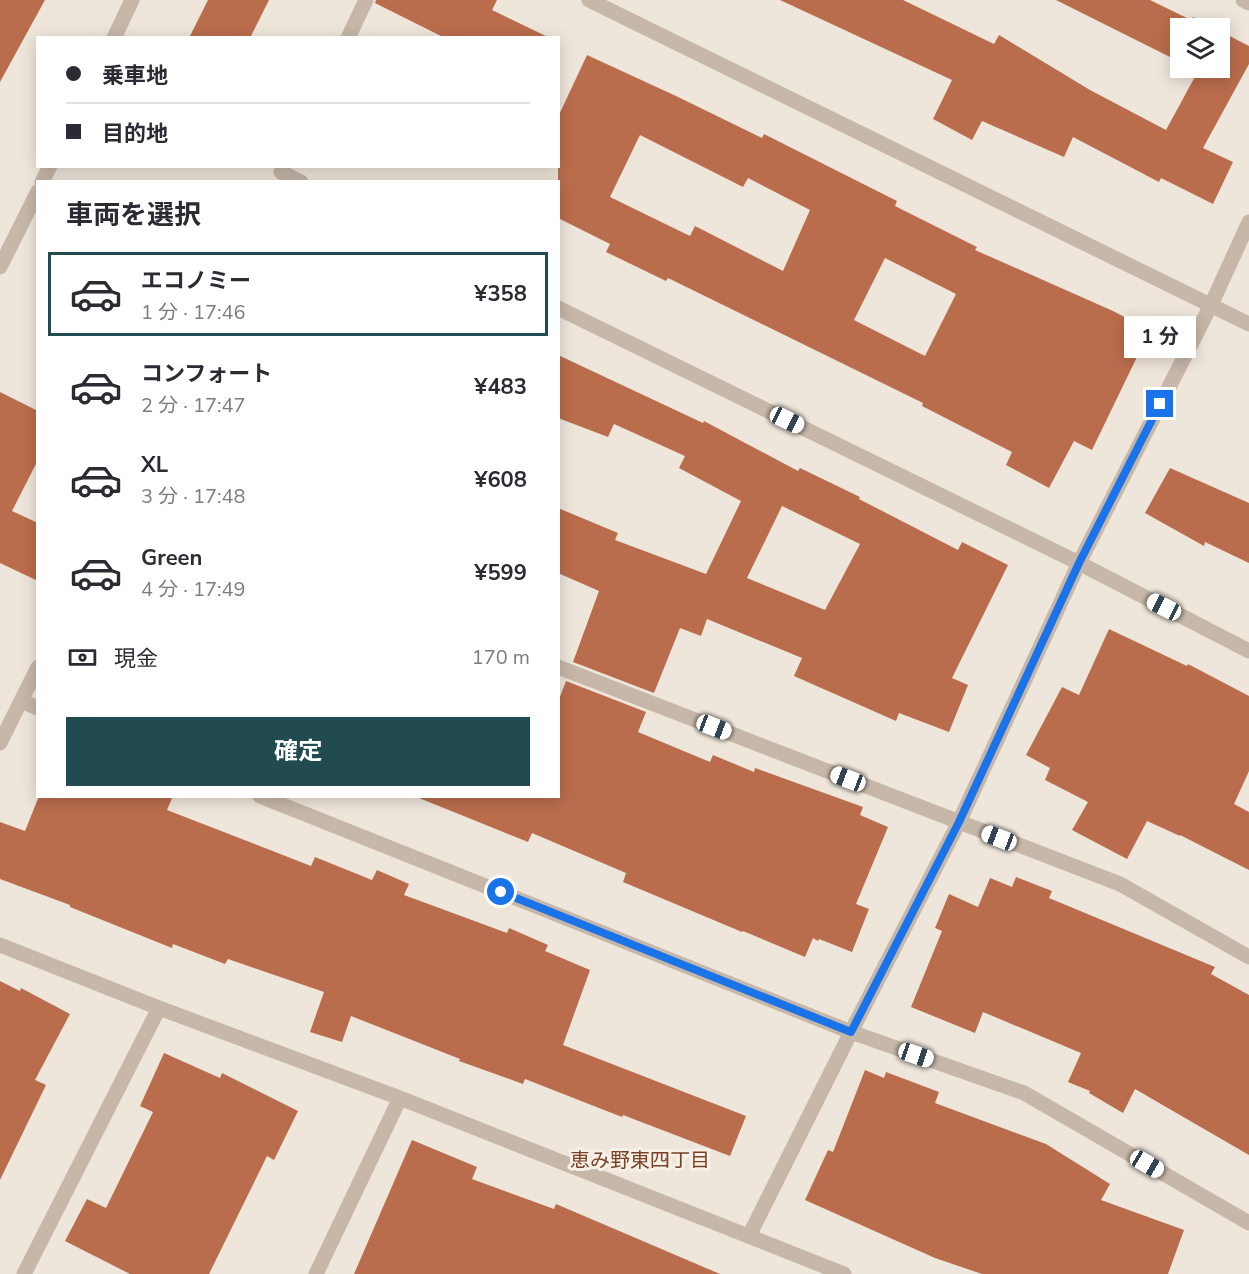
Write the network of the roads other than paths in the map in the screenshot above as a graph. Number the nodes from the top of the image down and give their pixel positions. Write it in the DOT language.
graph roads {
  1 [pos="132,0"];
  2 [pos="366,0"];
  3 [pos="589,0"];
  4 [pos="1242,0"];
  5 [pos="1249,3"];
  6 [pos="115,36"];
  7 [pos="349,36"];
  8 [pos="280,173"];
  9 [pos="296,180"];
  10 [pos="36,195"];
  11 [pos="1249,222"];
  12 [pos="0,267"];
  13 [pos="1211,305"];
  14 [pos="560,309"];
  15 [pos="1249,324"];
  16 [pos="1079,563"];
  17 [pos="1249,651"];
  18 [pos="560,667"];
  19 [pos="36,671"];
  20 [pos="21,701"];
  21 [pos="36,707"];
  22 [pos="0,743"];
  23 [pos="265,798"];
  24 [pos="959,822"];
  25 [pos="0,945"];
  26 [pos="1249,957"];
  27 [pos="159,1008"];
  28 [pos="851,1032"];
  29 [pos="400,1098"];
  30 [pos="1249,1223"];
  31 [pos="749,1236"];
  32 [pos="24,1274"];
  33 [pos="316,1274"];
  34 [pos="844,1274"];
  1 -- 6 [label="street"];
  2 -- 7 [label="street"];
  3 -- 13 [label="street"];
  4 -- 5 [label="street"];
  8 -- 9 [label="street"];
  10 -- 12 [label="street"];
  11 -- 13 [label="street"];
  13 -- 15 [label="street"];
  13 -- 16 [label="street"];
  14 -- 16 [label="street"];
  16 -- 17 [label="street"];
  16 -- 24 [label="street"];
  18 -- 24 [label="street"];
  19 -- 20 [label="street"];
  20 -- 21 [label="street"];
  20 -- 22 [label="street"];
  23 -- 28 [label="street"];
  24 -- 26 [label="street"];
  24 -- 28 [label="street"];
  25 -- 27 [label="street"];
  27 -- 29 [label="street"];
  27 -- 32 [label="street"];
  28 -- 30 [label="street"];
  28 -- 31 [label="street"];
  29 -- 31 [label="street"];
  29 -- 33 [label="street"];
  31 -- 34 [label="street"];
}
